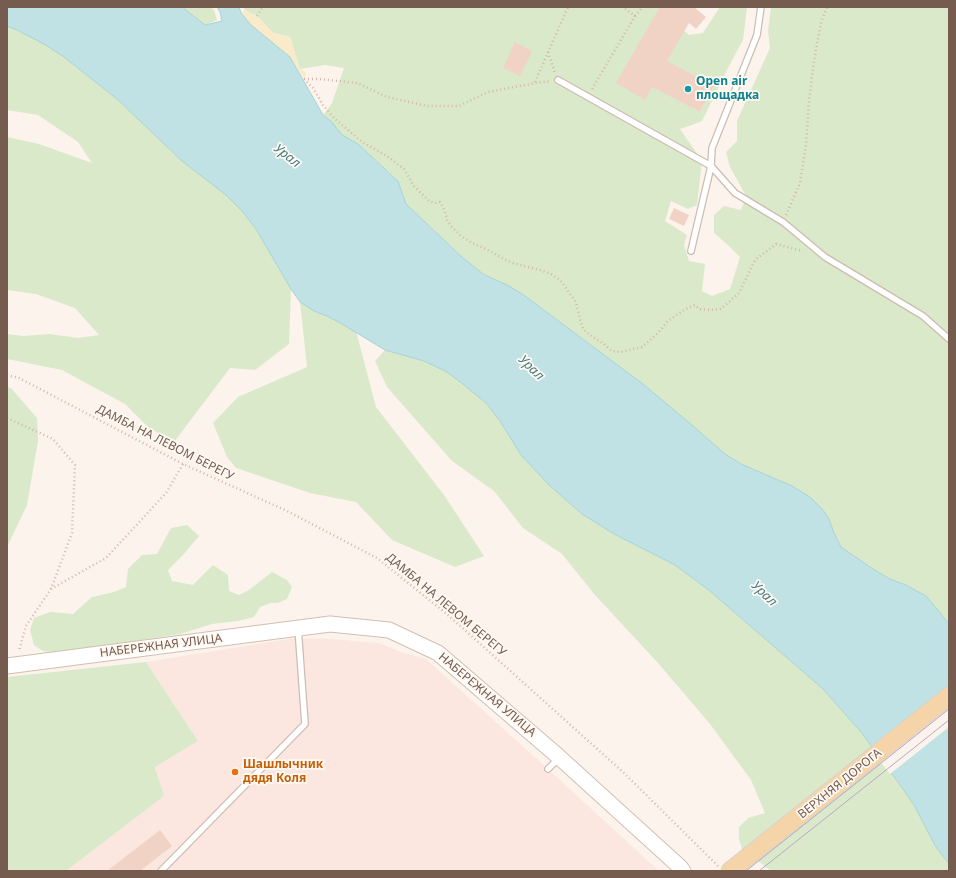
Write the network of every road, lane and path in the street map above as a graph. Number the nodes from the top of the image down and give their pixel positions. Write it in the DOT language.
graph roads {
  1 [pos="263,7"];
  2 [pos="568,7"];
  3 [pos="623,7"];
  4 [pos="643,7"];
  5 [pos="761,7"];
  6 [pos="827,7"];
  7 [pos="257,16"];
  8 [pos="635,16"];
  9 [pos="548,52"];
  10 [pos="558,80"];
  11 [pos="534,83"];
  12 [pos="587,96"];
  13 [pos="711,166"];
  14 [pos="783,222"];
  15 [pos="691,252"];
  16 [pos="826,258"];
  17 [pos="949,339"];
  18 [pos="7,375"];
  19 [pos="7,418"];
  20 [pos="183,464"];
  21 [pos="51,589"];
  22 [pos="298,628"];
  23 [pos="11,665"];
  24 [pos="949,696"];
  25 [pos="560,757"];
  26 [pos="548,769"];
  27 [pos="724,868"];
  28 [pos="161,871"];
  29 [pos="683,871"];
  1 -- 7 [label="path"];
  2 -- 9 [label="path"];
  3 -- 8 [label="path"];
  4 -- 8 [label="path"];
  5 -- 13 [label="lane"];
  6 -- 14 [label="path"];
  8 -- 12 [label="path"];
  9 -- 10 [label="path"];
  9 -- 11 [label="path"];
  10 -- 11 [label="path"];
  10 -- 12 [label="lane"];
  11 -- 16 [label="path"];
  12 -- 13 [label="lane"];
  13 -- 14 [label="lane"];
  13 -- 15 [label="lane"];
  14 -- 16 [label="lane"];
  16 -- 17 [label="lane"];
  18 -- 20 [label="path, ДАМБА НА ЛЕВОМ БЕРЕГУ"];
  19 -- 21 [label="path"];
  20 -- 21 [label="path"];
  20 -- 27 [label="path, ДАМБА НА ЛЕВОМ БЕРЕГУ"];
  21 -- 23 [label="path"];
  22 -- 23 [label="main road, НАБЕРЕЖНАЯ УЛИЦА"];
  22 -- 25 [label="main road, НАБЕРЕЖНАЯ УЛИЦА"];
  22 -- 28 [label="lane"];
  24 -- 27 [label="main road, ВЕРХНЯЯ ДОРОГА"];
  25 -- 26 [label="lane"];
  25 -- 29 [label="main road, НАБЕРЕЖНАЯ УЛИЦА"];
}
